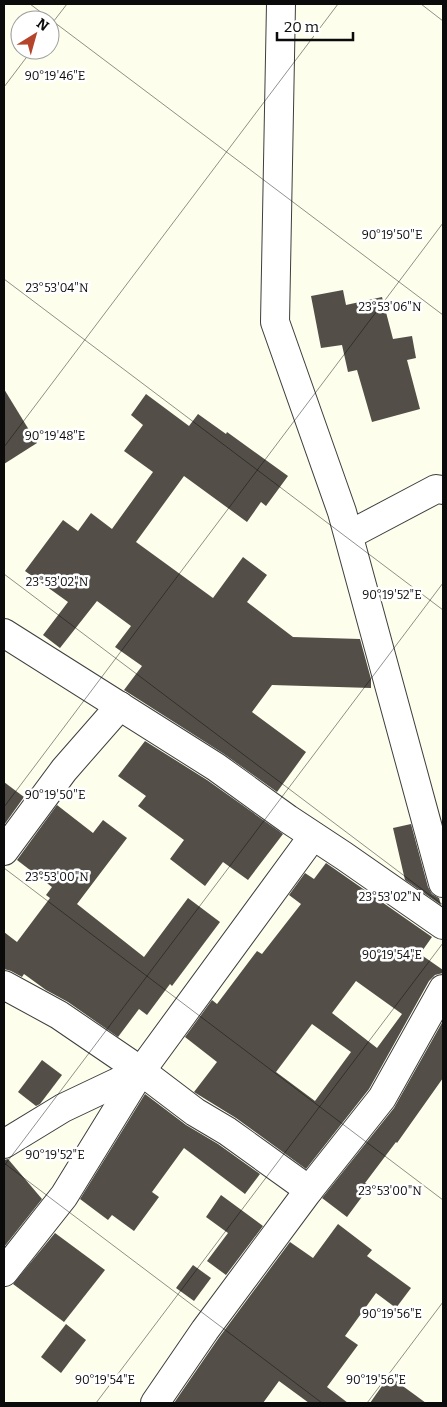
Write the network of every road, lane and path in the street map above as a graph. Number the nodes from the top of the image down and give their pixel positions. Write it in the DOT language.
graph roads {
  1 [pos="281,4"];
  2 [pos="443,490"];
  3 [pos="349,535"];
  4 [pos="4,633"];
  5 [pos="120,706"];
  6 [pos="313,836"];
  7 [pos="4,851"];
  8 [pos="443,883"];
  9 [pos="443,925"];
  10 [pos="4,984"];
  11 [pos="443,989"];
  12 [pos="141,1071"];
  13 [pos="4,1144"];
  14 [pos="309,1190"];
  15 [pos="4,1272"];
  16 [pos="156,1403"];
  1 -- 3 [label="street"];
  2 -- 3 [label="street"];
  3 -- 8 [label="street"];
  4 -- 5 [label="street"];
  5 -- 6 [label="street"];
  5 -- 7 [label="street"];
  6 -- 9 [label="street"];
  6 -- 12 [label="street"];
  10 -- 12 [label="street"];
  11 -- 14 [label="street"];
  12 -- 13 [label="street"];
  12 -- 14 [label="street"];
  12 -- 15 [label="street"];
  14 -- 16 [label="street"];
}
